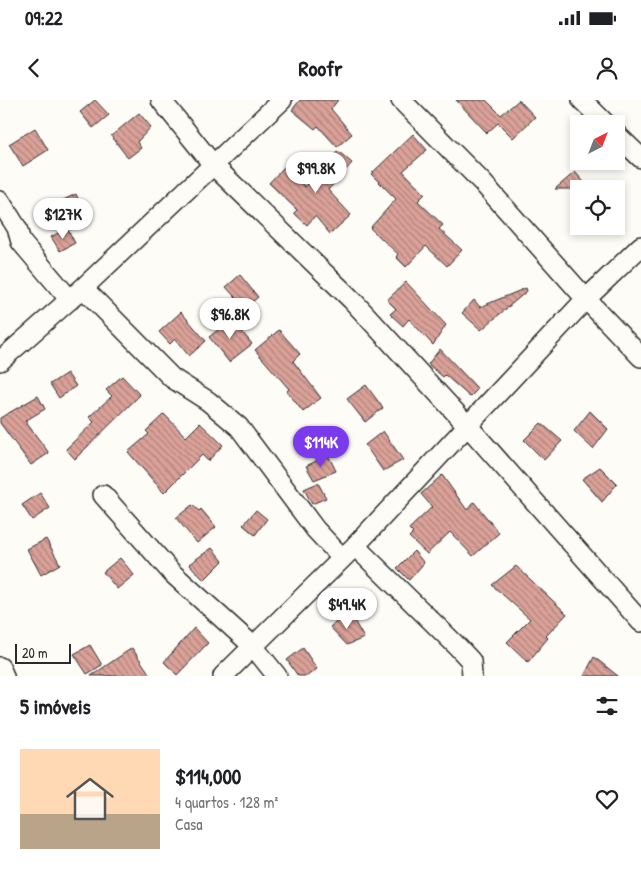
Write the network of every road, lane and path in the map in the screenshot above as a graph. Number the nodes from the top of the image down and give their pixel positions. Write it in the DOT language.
graph roads {
  1 [pos="161,100"];
  2 [pos="282,100"];
  3 [pos="401,100"];
  4 [pos="582,100"];
  5 [pos="597,115"];
  6 [pos="625,143"];
  7 [pos="641,158"];
  8 [pos="214,166"];
  9 [pos="0,201"];
  10 [pos="641,246"];
  11 [pos="76,294"];
  12 [pos="586,299"];
  13 [pos="641,357"];
  14 [pos="0,361"];
  15 [pos="468,425"];
  16 [pos="103,496"];
  17 [pos="348,552"];
  18 [pos="641,622"];
  19 [pos="253,646"];
  20 [pos="0,667"];
  21 [pos="4,676"];
  22 [pos="223,676"];
  23 [pos="277,676"];
  24 [pos="472,676"];
  1 -- 8 [label="street"];
  2 -- 8 [label="street"];
  3 -- 12 [label="street"];
  4 -- 5 [label="street"];
  6 -- 7 [label="street"];
  8 -- 11 [label="street"];
  8 -- 15 [label="street"];
  9 -- 11 [label="street"];
  10 -- 12 [label="street"];
  11 -- 14 [label="street"];
  11 -- 17 [label="street"];
  12 -- 13 [label="street"];
  12 -- 15 [label="street"];
  15 -- 17 [label="street"];
  15 -- 18 [label="street"];
  16 -- 19 [label="street"];
  17 -- 19 [label="street"];
  17 -- 24 [label="street"];
  19 -- 22 [label="street"];
  19 -- 23 [label="street"];
  20 -- 21 [label="street"];
}
